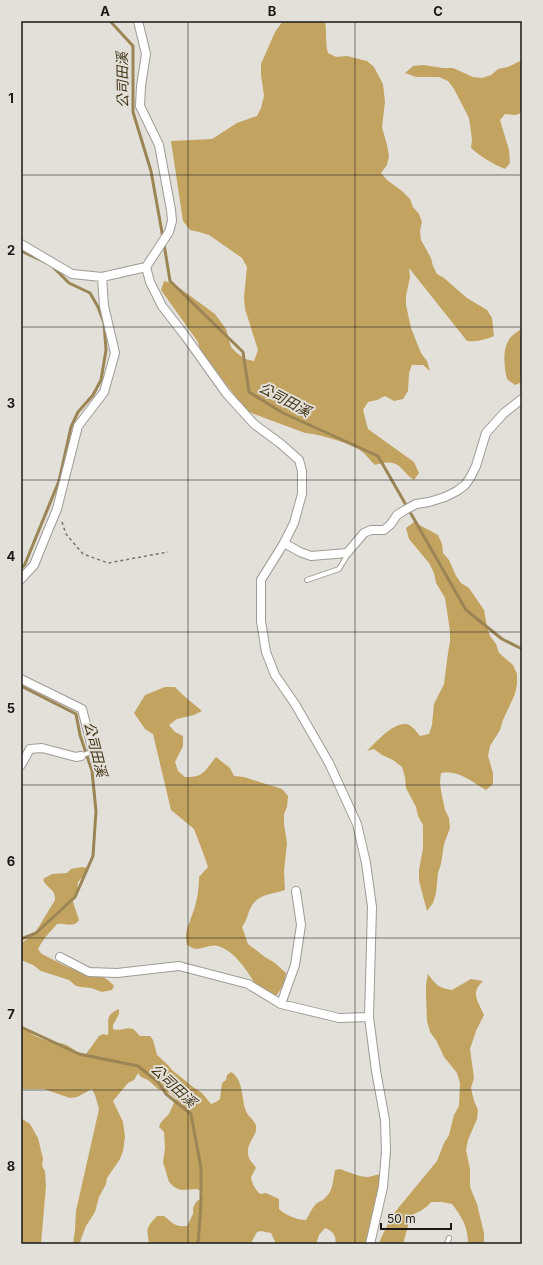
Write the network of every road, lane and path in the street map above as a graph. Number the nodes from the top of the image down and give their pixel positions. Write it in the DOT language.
graph roads {
  1 [pos="138,21"];
  2 [pos="21,244"];
  3 [pos="148,265"];
  4 [pos="102,277"];
  5 [pos="522,400"];
  6 [pos="57,508"];
  7 [pos="284,543"];
  8 [pos="351,547"];
  9 [pos="168,552"];
  10 [pos="21,579"];
  11 [pos="307,580"];
  12 [pos="21,679"];
  13 [pos="93,751"];
  14 [pos="81,756"];
  15 [pos="21,766"];
  16 [pos="296,891"];
  17 [pos="60,957"];
  18 [pos="281,1004"];
  19 [pos="369,1017"];
  20 [pos="449,1238"];
  21 [pos="370,1244"];
  22 [pos="447,1244"];
  1 -- 3 [label="street"];
  2 -- 4 [label="street"];
  3 -- 4 [label="street"];
  3 -- 7 [label="street"];
  4 -- 6 [label="street"];
  5 -- 8 [label="street"];
  6 -- 9 [label="path"];
  6 -- 10 [label="street"];
  7 -- 8 [label="street"];
  7 -- 19 [label="street"];
  8 -- 11 [label="lane"];
  12 -- 13 [label="street"];
  13 -- 14 [label="lane"];
  14 -- 15 [label="street"];
  16 -- 18 [label="street"];
  17 -- 18 [label="street"];
  18 -- 19 [label="street"];
  19 -- 21 [label="street"];
  20 -- 22 [label="lane"];
}
